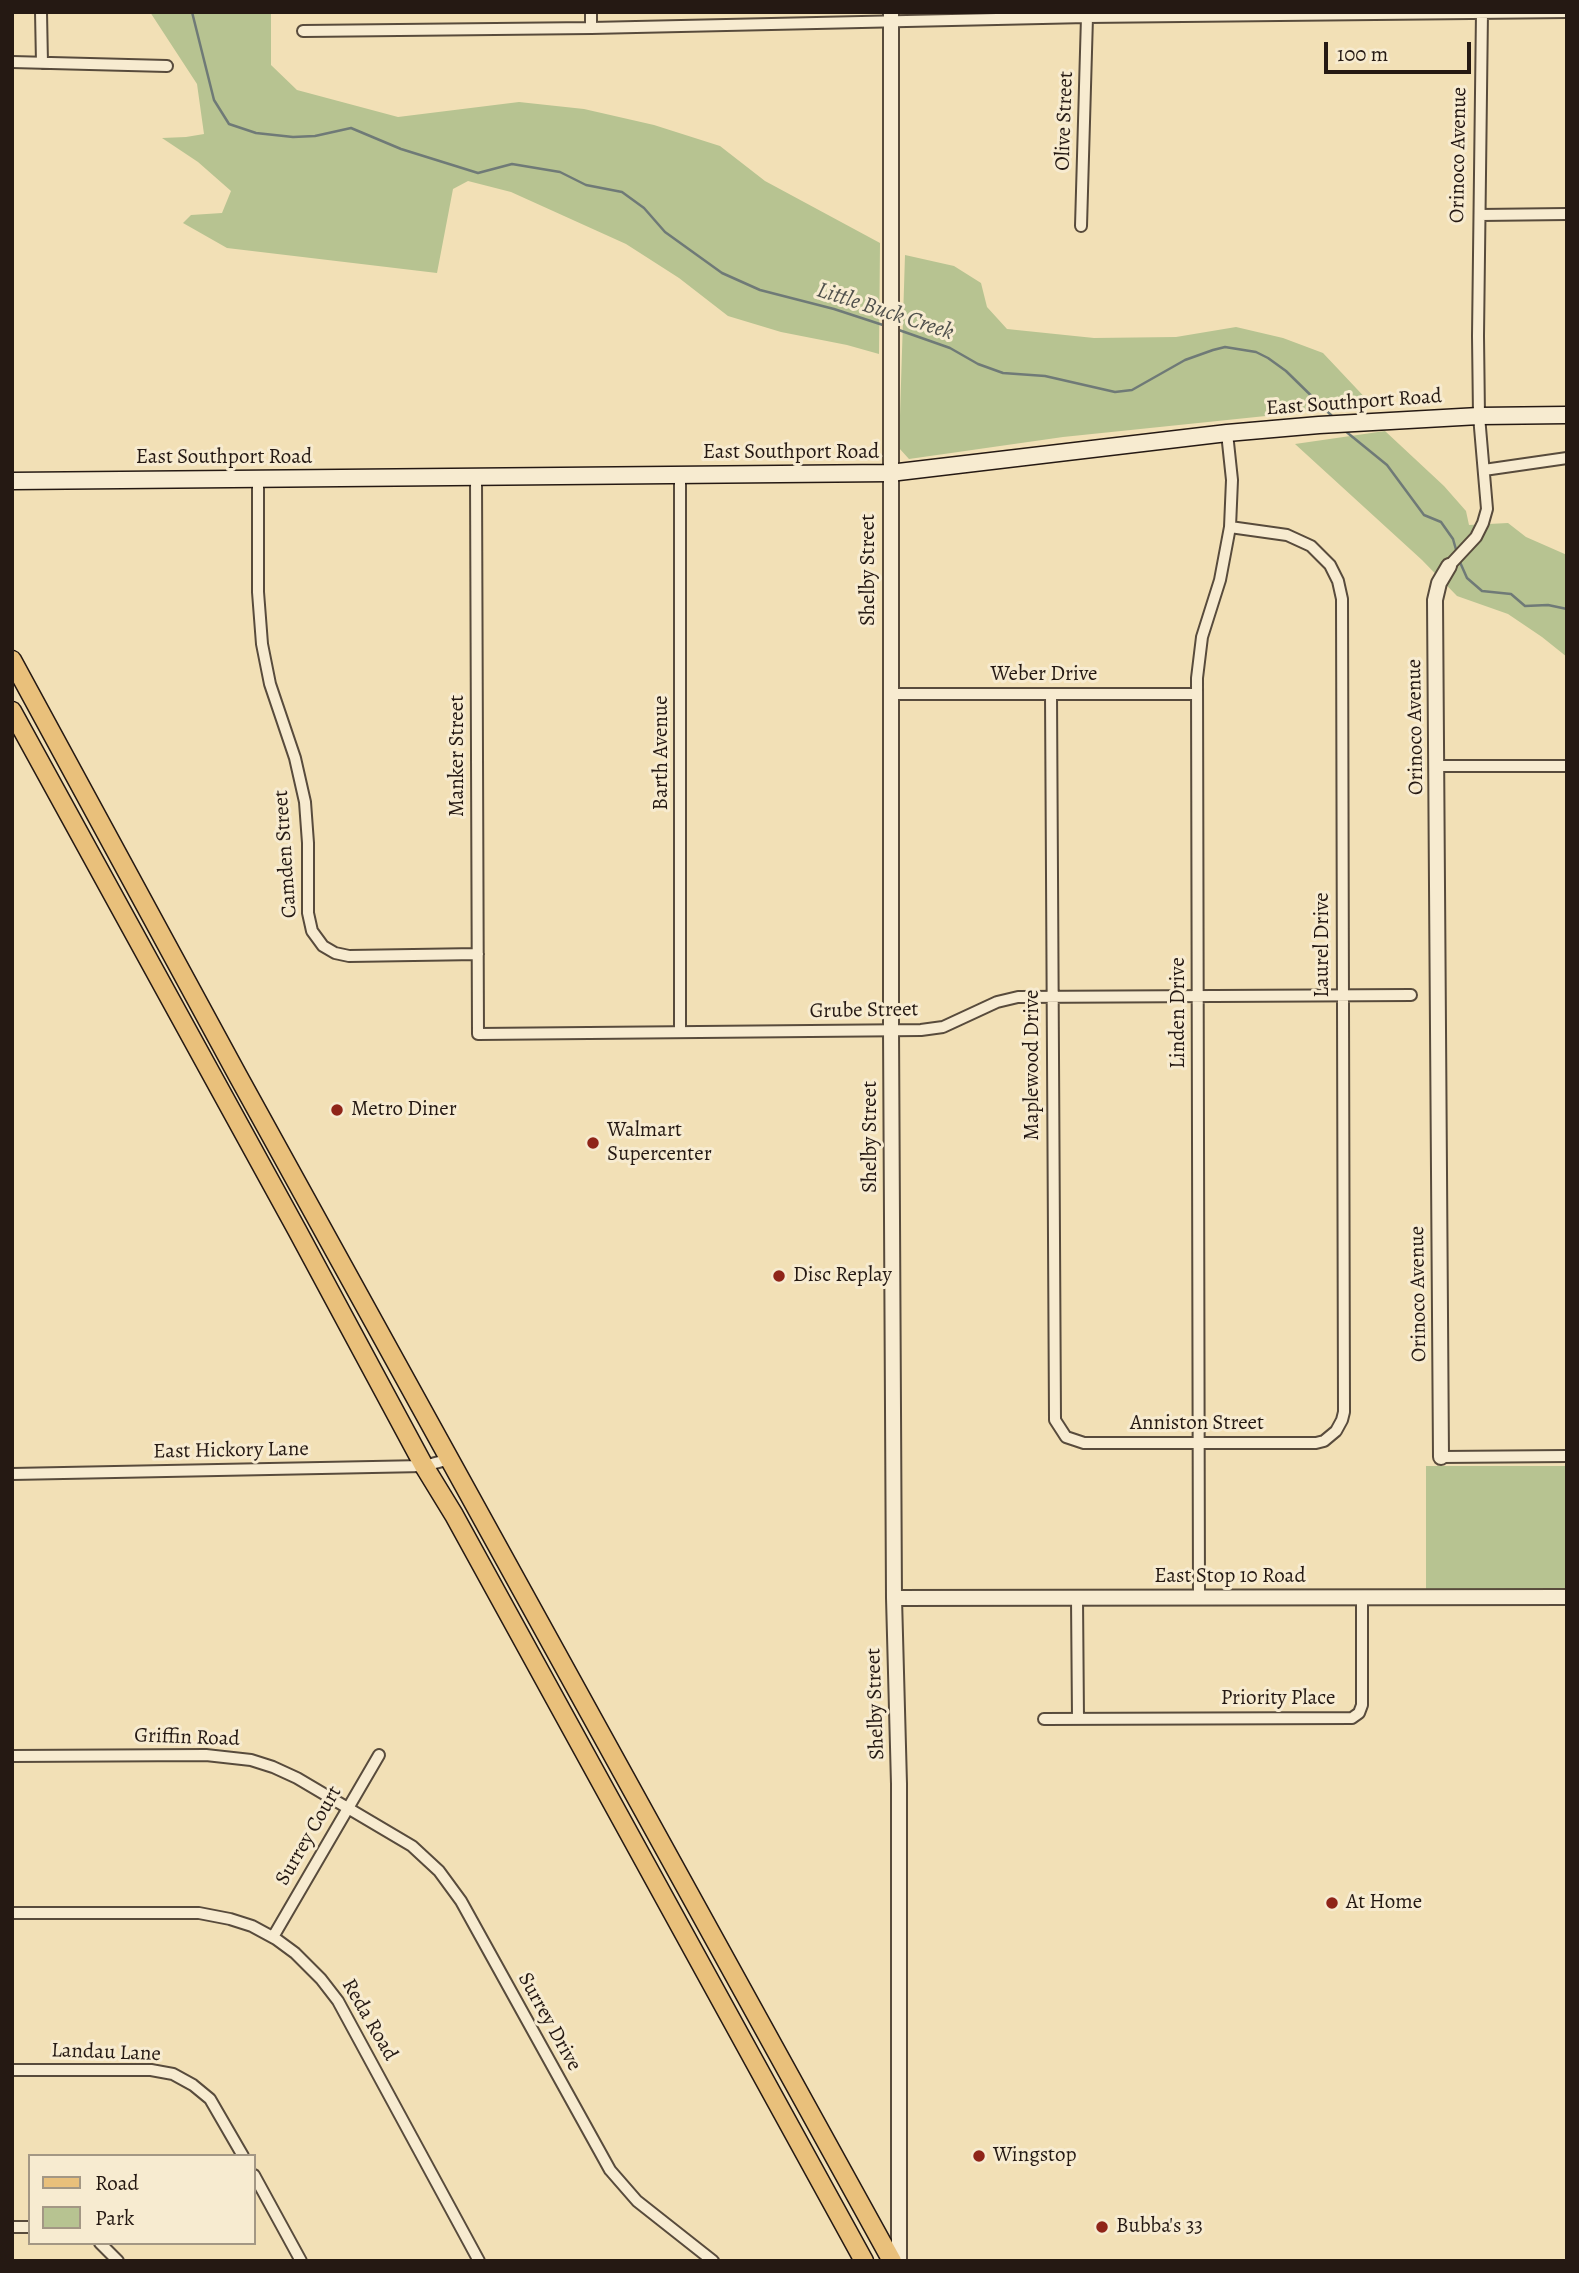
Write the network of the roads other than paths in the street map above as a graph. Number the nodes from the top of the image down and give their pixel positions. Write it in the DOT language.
graph roads {
  1 [pos="41,12"];
  2 [pos="591,12"];
  3 [pos="1567,12"];
  4 [pos="1482,13"];
  5 [pos="891,16"];
  6 [pos="1087,17"];
  7 [pos="591,28"];
  8 [pos="303,31"];
  9 [pos="12,62"];
  10 [pos="42,63"];
  11 [pos="167,66"];
  12 [pos="1567,214"];
  13 [pos="1480,215"];
  14 [pos="1081,226"];
  15 [pos="1567,415"];
  16 [pos="1479,416"];
  17 [pos="1227,433"];
  18 [pos="1567,458"];
  19 [pos="1484,470"];
  20 [pos="890,473"];
  21 [pos="681,474"];
  22 [pos="476,477"];
  23 [pos="258,478"];
  24 [pos="12,481"];
  25 [pos="1230,527"];
  26 [pos="1449,566"];
  27 [pos="12,660"];
  28 [pos="890,694"];
  29 [pos="1051,694"];
  30 [pos="1197,694"];
  31 [pos="12,711"];
  32 [pos="1437,766"];
  33 [pos="1567,766"];
  34 [pos="478,954"];
  35 [pos="1198,995"];
  36 [pos="1343,995"];
  37 [pos="1411,995"];
  38 [pos="1052,996"];
  39 [pos="891,1029"];
  40 [pos="680,1032"];
  41 [pos="478,1034"];
  42 [pos="1063,1433"];
  43 [pos="1332,1435"];
  44 [pos="1199,1443"];
  45 [pos="1567,1456"];
  46 [pos="1441,1457"];
  47 [pos="450,1459"];
  48 [pos="424,1466"];
  49 [pos="12,1474"];
  50 [pos="1567,1597"];
  51 [pos="894,1598"];
  52 [pos="1077,1598"];
  53 [pos="1199,1598"];
  54 [pos="1362,1598"];
  55 [pos="1044,1719"];
  56 [pos="1078,1719"];
  57 [pos="379,1755"];
  58 [pos="12,1756"];
  59 [pos="348,1808"];
  60 [pos="12,1913"];
  61 [pos="272,1937"];
  62 [pos="12,2070"];
  63 [pos="242,2154"];
  64 [pos="256,2179"];
  65 [pos="102,2245"];
  66 [pos="118,2261"];
  67 [pos="301,2261"];
  68 [pos="479,2261"];
  69 [pos="713,2261"];
  70 [pos="864,2261"];
  71 [pos="892,2261"];
  72 [pos="899,2261"];
  1 -- 10 [label="street"];
  2 -- 7 [label="street"];
  3 -- 4 [label="street"];
  4 -- 6 [label="street"];
  4 -- 13 [label="street, Orinoco Avenue"];
  5 -- 6 [label="street"];
  5 -- 7 [label="street"];
  5 -- 20 [label="street, Shelby Street"];
  6 -- 14 [label="street, Olive Street"];
  7 -- 8 [label="street"];
  9 -- 10 [label="street"];
  10 -- 11 [label="street"];
  12 -- 13 [label="street"];
  13 -- 16 [label="street, Orinoco Avenue"];
  15 -- 16 [label="main road, East Southport Road"];
  16 -- 17 [label="main road, East Southport Road"];
  16 -- 19 [label="street, Orinoco Avenue"];
  17 -- 20 [label="main road, East Southport Road"];
  17 -- 25 [label="street, Linden Drive"];
  18 -- 19 [label="street"];
  19 -- 26 [label="street, Orinoco Avenue"];
  20 -- 21 [label="main road, East Southport Road"];
  20 -- 28 [label="street, Shelby Street"];
  21 -- 22 [label="main road, East Southport Road"];
  21 -- 40 [label="street, Barth Avenue"];
  22 -- 23 [label="main road, East Southport Road"];
  22 -- 34 [label="street, Manker Street"];
  23 -- 24 [label="main road, East Southport Road"];
  23 -- 34 [label="street, Camden Street"];
  25 -- 30 [label="street, Linden Drive"];
  25 -- 36 [label="street, Laurel Drive"];
  26 -- 32 [label="street, Orinoco Avenue"];
  27 -- 47 [label="main road"];
  28 -- 29 [label="street, Weber Drive"];
  28 -- 39 [label="street, Shelby Street"];
  29 -- 30 [label="street, Weber Drive"];
  29 -- 38 [label="street, Maplewood Drive"];
  30 -- 35 [label="street, Linden Drive"];
  31 -- 48 [label="main road"];
  32 -- 33 [label="street"];
  32 -- 46 [label="street, Orinoco Avenue"];
  34 -- 41 [label="street, Manker Street"];
  35 -- 36 [label="street, Grube Street"];
  35 -- 38 [label="street, Grube Street"];
  35 -- 44 [label="street, Linden Drive"];
  36 -- 37 [label="street, Grube Street"];
  36 -- 43 [label="street, Laurel Drive"];
  38 -- 39 [label="street, Grube Street"];
  38 -- 42 [label="street, Maplewood Drive"];
  39 -- 40 [label="street, Grube Street"];
  39 -- 51 [label="street, Shelby Street"];
  40 -- 41 [label="street, Grube Street"];
  42 -- 44 [label="street, Anniston Street"];
  43 -- 44 [label="street, Anniston Street"];
  44 -- 53 [label="street, Linden Drive"];
  45 -- 46 [label="street"];
  47 -- 48 [label="street, East Hickory Lane"];
  47 -- 71 [label="main road"];
  48 -- 49 [label="street, East Hickory Lane"];
  48 -- 70 [label="main road"];
  50 -- 54 [label="street, East Stop 10 Road"];
  51 -- 52 [label="street, East Stop 10 Road"];
  51 -- 72 [label="street, Shelby Street"];
  52 -- 53 [label="street, East Stop 10 Road"];
  52 -- 56 [label="street"];
  53 -- 54 [label="street, East Stop 10 Road"];
  54 -- 56 [label="street, Priority Place"];
  55 -- 56 [label="street, Priority Place"];
  57 -- 59 [label="street, Surrey Court"];
  58 -- 59 [label="street, Griffin Road"];
  59 -- 61 [label="street, Surrey Court"];
  59 -- 69 [label="street, Surrey Drive"];
  60 -- 61 [label="street, Reda Road"];
  61 -- 68 [label="street, Reda Road"];
  62 -- 63 [label="street, Landau Lane"];
  64 -- 67 [label="street"];
  65 -- 66 [label="street"];
}
